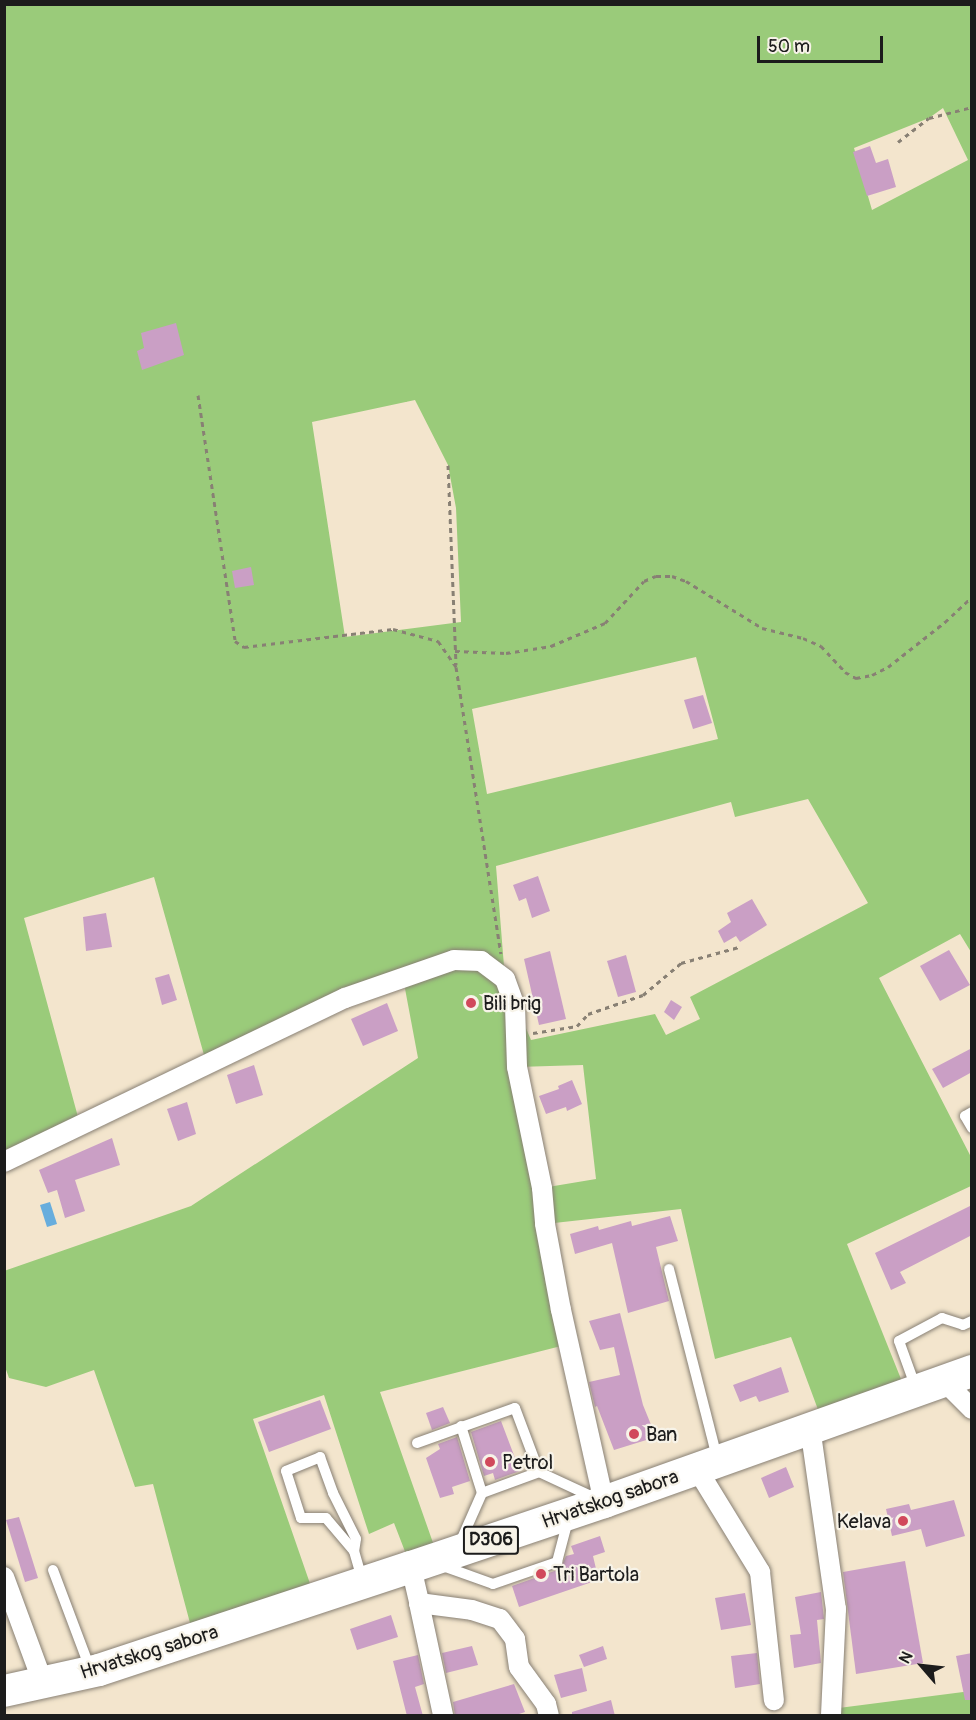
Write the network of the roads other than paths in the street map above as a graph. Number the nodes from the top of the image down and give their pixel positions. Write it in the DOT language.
graph roads {
  1 [pos="972,1112"];
  2 [pos="972,1128"];
  3 [pos="4,1162"];
  4 [pos="669,1269"];
  5 [pos="972,1321"];
  6 [pos="944,1381"];
  7 [pos="972,1409"];
  8 [pos="461,1426"];
  9 [pos="810,1428"];
  10 [pos="417,1443"];
  11 [pos="707,1465"];
  12 [pos="539,1472"];
  13 [pos="483,1493"];
  14 [pos="604,1502"];
  15 [pos="570,1513"];
  16 [pos="354,1551"];
  17 [pos="432,1560"];
  18 [pos="53,1570"];
  19 [pos="4,1577"];
  20 [pos="363,1582"];
  21 [pos="419,1603"];
  22 [pos="92,1672"];
  23 [pos="43,1683"];
  24 [pos="4,1691"];
  25 [pos="774,1700"];
  26 [pos="443,1715"];
  27 [pos="549,1716"];
  28 [pos="831,1716"];
  1 -- 2 [label="lane"];
  3 -- 14 [label="street"];
  4 -- 11 [label="lane"];
  5 -- 6 [label="lane"];
  6 -- 7 [label="street"];
  6 -- 9 [label="main road, Hrvatskog sabora / D306"];
  8 -- 10 [label="lane"];
  8 -- 12 [label="lane"];
  8 -- 13 [label="lane"];
  9 -- 11 [label="main road, Hrvatskog sabora / D306"];
  9 -- 28 [label="street"];
  11 -- 14 [label="main road, Hrvatskog sabora / D306"];
  11 -- 25 [label="street"];
  12 -- 13 [label="lane"];
  12 -- 14 [label="lane"];
  13 -- 17 [label="lane"];
  14 -- 15 [label="main road, Hrvatskog sabora / D306"];
  15 -- 17 [label="main road, Hrvatskog sabora / D306"];
  15 -- 17 [label="lane"];
  16 -- 16 [label="lane"];
  16 -- 20 [label="lane"];
  17 -- 20 [label="main road, Hrvatskog sabora / D306"];
  17 -- 21 [label="street"];
  18 -- 22 [label="lane"];
  19 -- 23 [label="street"];
  20 -- 22 [label="main road, Hrvatskog sabora / D306"];
  21 -- 26 [label="street"];
  21 -- 27 [label="street"];
  22 -- 23 [label="main road, Hrvatskog sabora / D306"];
  23 -- 24 [label="main road, Hrvatskog sabora / D306"];
}
